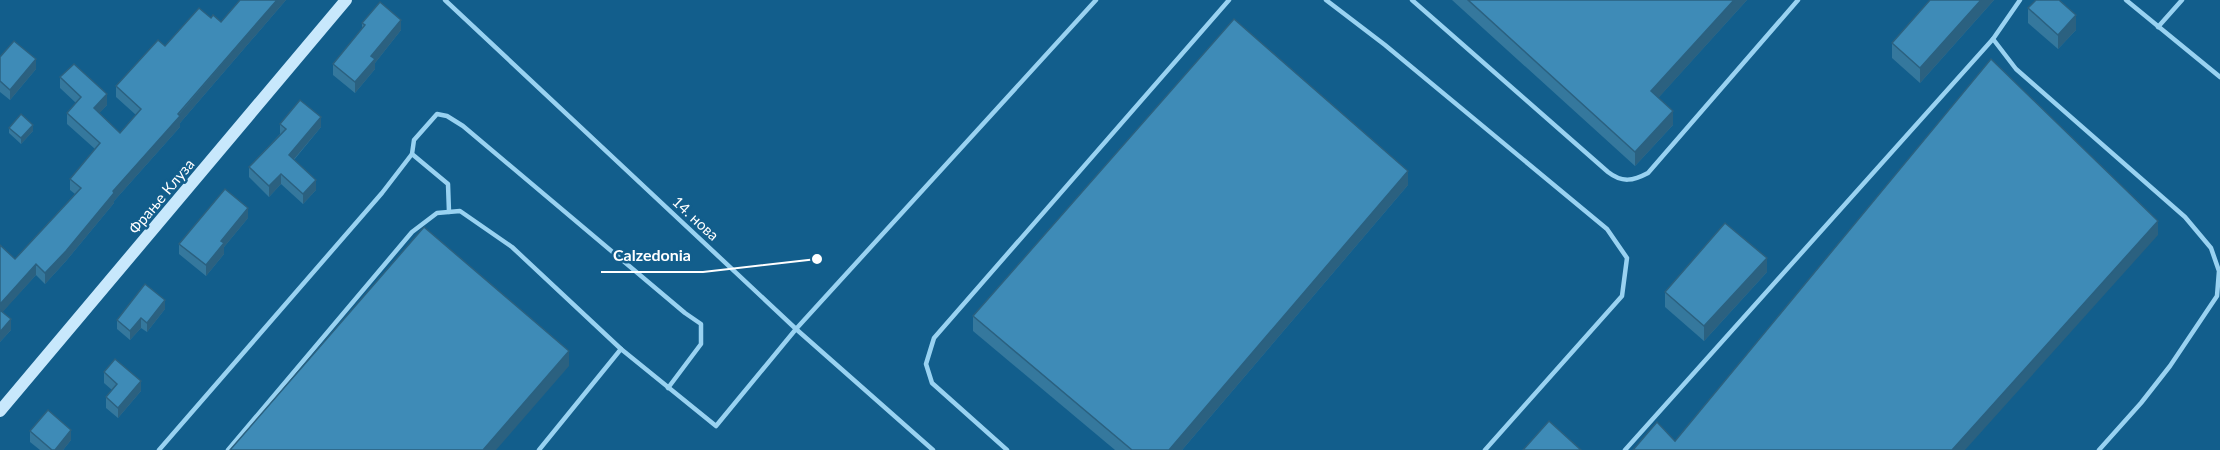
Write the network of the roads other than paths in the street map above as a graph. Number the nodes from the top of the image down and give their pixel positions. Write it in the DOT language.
graph roads {
  1 [pos="346,0"];
  2 [pos="445,0"];
  3 [pos="1096,0"];
  4 [pos="1229,0"];
  5 [pos="1326,0"];
  6 [pos="1412,0"];
  7 [pos="1798,0"];
  8 [pos="2020,0"];
  9 [pos="2126,0"];
  10 [pos="2182,0"];
  11 [pos="2158,27"];
  12 [pos="1993,39"];
  13 [pos="2220,77"];
  14 [pos="412,154"];
  15 [pos="449,212"];
  16 [pos="796,329"];
  17 [pos="621,349"];
  18 [pos="668,387"];
  19 [pos="0,411"];
  20 [pos="159,450"];
  21 [pos="228,450"];
  22 [pos="538,450"];
  23 [pos="933,450"];
  24 [pos="1007,450"];
  25 [pos="1485,450"];
  26 [pos="1625,450"];
  27 [pos="2099,450"];
  1 -- 19 [label="main road, Фрање Клуза"];
  2 -- 16 [label="lane, 14. нова"];
  3 -- 16 [label="lane"];
  4 -- 24 [label="lane"];
  5 -- 25 [label="lane"];
  6 -- 7 [label="lane"];
  8 -- 12 [label="lane"];
  9 -- 11 [label="lane"];
  10 -- 11 [label="lane"];
  11 -- 13 [label="lane"];
  12 -- 26 [label="lane"];
  12 -- 27 [label="lane"];
  14 -- 15 [label="lane"];
  14 -- 18 [label="lane"];
  14 -- 20 [label="lane"];
  15 -- 17 [label="lane"];
  15 -- 21 [label="lane"];
  16 -- 18 [label="lane"];
  16 -- 23 [label="lane, 14. нова"];
  17 -- 18 [label="lane"];
  17 -- 22 [label="lane"];
}
